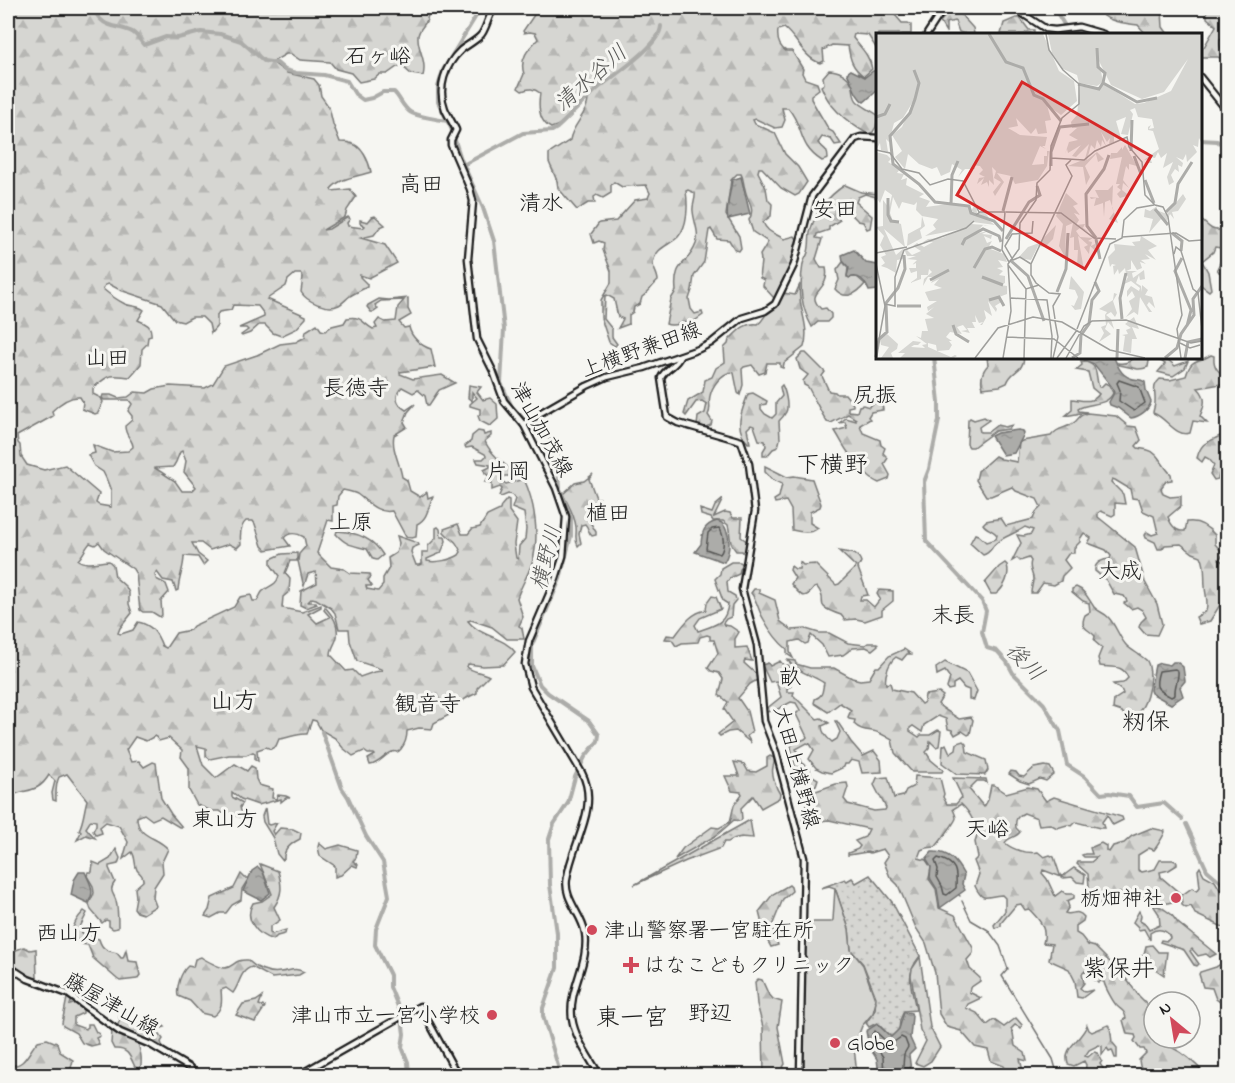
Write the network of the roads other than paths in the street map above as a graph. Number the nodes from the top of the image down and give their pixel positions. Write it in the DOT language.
graph roads {
  1 [pos="494,8"];
  2 [pos="944,8"];
  3 [pos="1017,8"];
  4 [pos="928,33"];
  5 [pos="1100,33"];
  6 [pos="1202,80"];
  7 [pos="1227,112"];
  8 [pos="876,138"];
  9 [pos="680,357"];
  10 [pos="527,423"];
  11 [pos="8,966"];
  12 [pos="198,1076"];
  13 [pos="297,1076"];
  14 [pos="458,1076"];
  15 [pos="600,1076"];
  16 [pos="800,1076"];
  1 -- 10 [label="main road, 津山加茂線"];
  2 -- 4 [label="main road"];
  3 -- 5 [label="main road"];
  6 -- 7 [label="main road"];
  8 -- 9 [label="main road, 上横野兼田線"];
  9 -- 10 [label="main road, 上横野兼田線"];
  9 -- 16 [label="main road, 大田上横野線"];
  10 -- 15 [label="main road, 津山加茂線"];
  11 -- 12 [label="main road, 藤屋津山線"];
  13 -- 14 [label="main road"];
}
